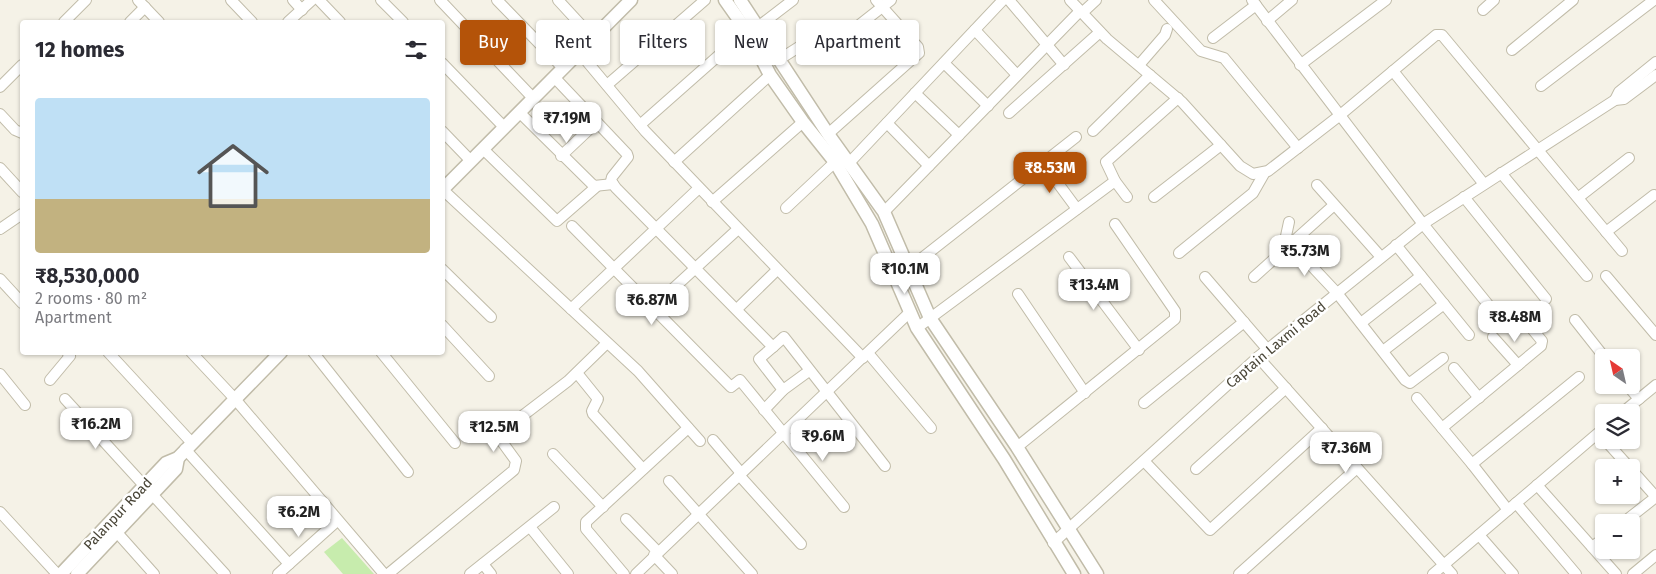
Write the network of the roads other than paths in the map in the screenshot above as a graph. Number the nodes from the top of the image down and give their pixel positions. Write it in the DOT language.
graph roads {
  1 [pos="232,0"];
  2 [pos="293,0"];
  3 [pos="312,0"];
  4 [pos="319,0"];
  5 [pos="381,0"];
  6 [pos="440,0"];
  7 [pos="497,0"];
  8 [pos="558,0"];
  9 [pos="705,0"];
  10 [pos="725,0"];
  11 [pos="740,0"];
  12 [pos="793,0"];
  13 [pos="1003,0"];
  14 [pos="1009,0"];
  15 [pos="1070,0"];
  16 [pos="1096,0"];
  17 [pos="1154,0"];
  18 [pos="1292,0"];
  19 [pos="1386,0"];
  20 [pos="1494,0"];
  21 [pos="1572,0"];
  22 [pos="1654,0"];
  23 [pos="80,2"];
  24 [pos="626,2"];
  25 [pos="883,2"];
  26 [pos="141,3"];
  27 [pos="1254,3"];
  28 [pos="302,10"];
  29 [pos="1482,10"];
  30 [pos="1081,12"];
  31 [pos="66,20"];
  32 [pos="131,20"];
  33 [pos="157,20"];
  34 [pos="250,20"];
  35 [pos="290,20"];
  36 [pos="338,20"];
  37 [pos="401,20"];
  38 [pos="576,20"];
  39 [pos="610,20"];
  40 [pos="755,20"];
  41 [pos="767,20"];
  42 [pos="862,20"];
  43 [pos="1267,21"];
  44 [pos="1167,29"];
  45 [pos="975,30"];
  46 [pos="1100,32"];
  47 [pos="1213,38"];
  48 [pos="1048,44"];
  49 [pos="1512,50"];
  50 [pos="715,59"];
  51 [pos="1656,62"];
  52 [pos="944,63"];
  53 [pos="567,65"];
  54 [pos="591,65"];
  55 [pos="784,65"];
  56 [pos="1064,65"];
  57 [pos="1300,65"];
  58 [pos="1139,66"];
  59 [pos="20,67"];
  60 [pos="445,67"];
  61 [pos="1393,71"];
  62 [pos="559,73"];
  63 [pos="770,75"];
  64 [pos="1150,75"];
  65 [pos="1017,76"];
  66 [pos="1656,76"];
  67 [pos="607,85"];
  68 [pos="1540,86"];
  69 [pos="0,88"];
  70 [pos="915,93"];
  71 [pos="533,98"];
  72 [pos="1178,98"];
  73 [pos="1615,100"];
  74 [pos="988,106"];
  75 [pos="519,112"];
  76 [pos="1009,113"];
  77 [pos="0,114"];
  78 [pos="1339,116"];
  79 [pos="597,122"];
  80 [pos="803,122"];
  81 [pos="887,123"];
  82 [pos="640,125"];
  83 [pos="504,127"];
  84 [pos="20,131"];
  85 [pos="1093,131"];
  86 [pos="445,134"];
  87 [pos="828,134"];
  88 [pos="959,135"];
  89 [pos="1076,136"];
  90 [pos="1221,145"];
  91 [pos="1298,148"];
  92 [pos="1538,148"];
  93 [pos="483,149"];
  94 [pos="561,156"];
  95 [pos="1629,158"];
  96 [pos="471,161"];
  97 [pos="674,162"];
  98 [pos="835,162"];
  99 [pos="850,162"];
  100 [pos="1043,163"];
  101 [pos="929,166"];
  102 [pos="0,168"];
  103 [pos="1265,172"];
  104 [pos="1501,173"];
  105 [pos="1115,181"];
  106 [pos="613,184"];
  107 [pos="1484,184"];
  108 [pos="1317,185"];
  109 [pos="445,187"];
  110 [pos="596,187"];
  111 [pos="698,188"];
  112 [pos="20,190"];
  113 [pos="445,193"];
  114 [pos="1654,195"];
  115 [pos="1127,197"];
  116 [pos="1154,197"];
  117 [pos="1464,197"];
  118 [pos="1579,197"];
  119 [pos="712,202"];
  120 [pos="1334,205"];
  121 [pos="786,208"];
  122 [pos="1077,209"];
  123 [pos="884,212"];
  124 [pos="20,215"];
  125 [pos="1289,222"];
  126 [pos="1114,224"];
  127 [pos="1423,224"];
  128 [pos="572,226"];
  129 [pos="656,228"];
  130 [pos="0,229"];
  131 [pos="738,229"];
  132 [pos="1606,232"];
  133 [pos="1291,244"];
  134 [pos="1396,246"];
  135 [pos="1283,251"];
  136 [pos="1622,251"];
  137 [pos="1179,253"];
  138 [pos="1069,257"];
  139 [pos="1382,257"];
  140 [pos="614,268"];
  141 [pos="696,268"];
  142 [pos="777,270"];
  143 [pos="908,270"];
  144 [pos="445,272"];
  145 [pos="1421,276"];
  146 [pos="1587,276"];
  147 [pos="1606,276"];
  148 [pos="1205,277"];
  149 [pos="1254,277"];
  150 [pos="0,279"];
  151 [pos="1337,293"];
  152 [pos="1018,294"];
  153 [pos="1546,299"];
  154 [pos="20,301"];
  155 [pos="1444,304"];
  156 [pos="652,308"];
  157 [pos="571,309"];
  158 [pos="737,309"];
  159 [pos="909,313"];
  160 [pos="491,316"];
  161 [pos="930,318"];
  162 [pos="1524,319"];
  163 [pos="1575,320"];
  164 [pos="1244,322"];
  165 [pos="1361,323"];
  166 [pos="1503,323"];
  167 [pos="445,328"];
  168 [pos="917,328"];
  169 [pos="1469,335"];
  170 [pos="1656,335"];
  171 [pos="1493,337"];
  172 [pos="607,343"];
  173 [pos="773,347"];
  174 [pos="1598,349"];
  175 [pos="1139,350"];
  176 [pos="1268,350"];
  177 [pos="1383,351"];
  178 [pos="69,355"];
  179 [pos="110,355"];
  180 [pos="194,355"];
  181 [pos="278,355"];
  182 [pos="315,355"];
  183 [pos="383,355"];
  184 [pos="865,356"];
  185 [pos="1258,357"];
  186 [pos="1443,358"];
  187 [pos="1518,365"];
  188 [pos="1454,368"];
  189 [pos="809,371"];
  190 [pos="577,373"];
  191 [pos="0,374"];
  192 [pos="489,376"];
  193 [pos="1579,377"];
  194 [pos="50,380"];
  195 [pos="1656,385"];
  196 [pos="1286,388"];
  197 [pos="783,390"];
  198 [pos="827,392"];
  199 [pos="1085,393"];
  200 [pos="1635,394"];
  201 [pos="1417,398"];
  202 [pos="1479,398"];
  203 [pos="65,399"];
  204 [pos="235,399"];
  205 [pos="1639,399"];
  206 [pos="1144,403"];
  207 [pos="1633,404"];
  208 [pos="25,405"];
  209 [pos="764,410"];
  210 [pos="688,428"];
  211 [pos="932,428"];
  212 [pos="1322,428"];
  213 [pos="1442,428"];
  214 [pos="783,433"];
  215 [pos="713,440"];
  216 [pos="700,441"];
  217 [pos="1595,441"];
  218 [pos="455,443"];
  219 [pos="1018,448"];
  220 [pos="1615,449"];
  221 [pos="185,450"];
  222 [pos="553,454"];
  223 [pos="1623,459"];
  224 [pos="1144,460"];
  225 [pos="1472,464"];
  226 [pos="885,466"];
  227 [pos="1196,468"];
  228 [pos="1357,468"];
  229 [pos="643,469"];
  230 [pos="408,472"];
  231 [pos="740,474"];
  232 [pos="1640,478"];
  233 [pos="669,481"];
  234 [pos="1537,485"];
  235 [pos="150,489"];
  236 [pos="1656,497"];
  237 [pos="554,507"];
  238 [pos="603,507"];
  239 [pos="844,507"];
  240 [pos="1512,507"];
  241 [pos="0,512"];
  242 [pos="698,513"];
  243 [pos="1634,514"];
  244 [pos="626,519"];
  245 [pos="338,521"];
  246 [pos="530,526"];
  247 [pos="112,528"];
  248 [pos="1069,529"];
  249 [pos="1479,535"];
  250 [pos="1053,543"];
  251 [pos="801,544"];
  252 [pos="1595,545"];
  253 [pos="1592,547"];
  254 [pos="656,553"];
  255 [pos="1656,555"];
  256 [pos="289,564"];
  257 [pos="483,564"];
  258 [pos="1444,565"];
  259 [pos="57,574"];
  260 [pos="61,574"];
  261 [pos="77,574"];
  262 [pos="154,574"];
  263 [pos="225,574"];
  264 [pos="278,574"];
  265 [pos="386,574"];
  266 [pos="470,574"];
  267 [pos="491,574"];
  268 [pos="568,574"];
  269 [pos="624,574"];
  270 [pos="636,574"];
  271 [pos="672,574"];
  272 [pos="752,574"];
  273 [pos="1074,574"];
  274 [pos="1097,574"];
  275 [pos="1239,574"];
  276 [pos="1434,574"];
  277 [pos="1452,574"];
  278 [pos="1513,574"];
  279 [pos="1576,574"];
  280 [pos="1616,574"];
  281 [pos="1634,574"];
  1 -- 34 [label="street"];
  2 -- 28 [label="street"];
  3 -- 28 [label="street"];
  4 -- 36 [label="street"];
  5 -- 37 [label="street"];
  6 -- 71 [label="street"];
  7 -- 62 [label="street"];
  8 -- 38 [label="street"];
  9 -- 67 [label="street"];
  10 -- 63 [label="street"];
  11 -- 40 [label="street"];
  12 -- 41 [label="street"];
  13 -- 45 [label="street"];
  14 -- 48 [label="street"];
  15 -- 30 [label="street"];
  16 -- 30 [label="street"];
  17 -- 91 [label="street"];
  18 -- 43 [label="street"];
  19 -- 57 [label="street"];
  20 -- 29 [label="street"];
  21 -- 49 [label="street"];
  22 -- 68 [label="street"];
  23 -- 31 [label="street"];
  24 -- 39 [label="street"];
  25 -- 42 [label="street"];
  25 -- 87 [label="street"];
  26 -- 32 [label="street"];
  26 -- 33 [label="street"];
  27 -- 43 [label="street"];
  27 -- 47 [label="street"];
  28 -- 35 [label="street"];
  30 -- 46 [label="street"];
  30 -- 48 [label="street"];
  43 -- 57 [label="street"];
  44 -- 58 [label="street"];
  45 -- 52 [label="street"];
  45 -- 65 [label="street"];
  46 -- 56 [label="street"];
  46 -- 58 [label="street"];
  48 -- 56 [label="street"];
  48 -- 65 [label="street"];
  50 -- 82 [label="street"];
  51 -- 73 [label="street, Captain Laxmi Road"];
  52 -- 70 [label="street"];
  52 -- 74 [label="street"];
  53 -- 62 [label="street"];
  54 -- 67 [label="street"];
  55 -- 87 [label="street"];
  56 -- 76 [label="street"];
  57 -- 78 [label="street"];
  58 -- 64 [label="street"];
  59 -- 69 [label="street"];
  60 -- 83 [label="street"];
  61 -- 78 [label="street"];
  61 -- 92 [label="street"];
  61 -- 107 [label="street"];
  62 -- 71 [label="street"];
  62 -- 79 [label="street"];
  63 -- 80 [label="street"];
  63 -- 97 [label="street"];
  64 -- 72 [label="street"];
  64 -- 85 [label="street"];
  65 -- 74 [label="street"];
  66 -- 73 [label="street, Captain Laxmi Road"];
  67 -- 82 [label="street"];
  70 -- 81 [label="street"];
  70 -- 88 [label="street"];
  71 -- 75 [label="street"];
  72 -- 90 [label="street"];
  72 -- 105 [label="street"];
  73 -- 92 [label="street, Captain Laxmi Road"];
  74 -- 88 [label="street"];
  75 -- 83 [label="street"];
  75 -- 94 [label="street"];
  77 -- 84 [label="street"];
  78 -- 91 [label="street"];
  78 -- 127 [label="street"];
  79 -- 94 [label="street"];
  79 -- 106 [label="street"];
  80 -- 98 [label="street"];
  80 -- 119 [label="street"];
  81 -- 99 [label="street"];
  81 -- 101 [label="street"];
  82 -- 97 [label="street"];
  83 -- 93 [label="street"];
  86 -- 96 [label="street"];
  87 -- 99 [label="street"];
  88 -- 101 [label="street"];
  89 -- 100 [label="street"];
  90 -- 103 [label="street"];
  90 -- 116 [label="street"];
  91 -- 103 [label="street"];
  92 -- 104 [label="street, Captain Laxmi Road"];
  92 -- 118 [label="street"];
  93 -- 96 [label="street"];
  93 -- 110 [label="street"];
  94 -- 110 [label="street"];
  95 -- 118 [label="street"];
  96 -- 109 [label="street"];
  97 -- 111 [label="street"];
  98 -- 121 [label="street"];
  98 -- 159 [label="street"];
  99 -- 123 [label="street"];
  100 -- 122 [label="street"];
  100 -- 143 [label="street"];
  101 -- 123 [label="street"];
  102 -- 112 [label="street"];
  103 -- 137 [label="street"];
  104 -- 107 [label="street, Captain Laxmi Road"];
  104 -- 146 [label="street"];
  105 -- 115 [label="street"];
  105 -- 122 [label="street"];
  106 -- 110 [label="street"];
  106 -- 129 [label="street"];
  107 -- 117 [label="street, Captain Laxmi Road"];
  108 -- 120 [label="street"];
  111 -- 119 [label="street"];
  111 -- 129 [label="street"];
  113 -- 157 [label="street"];
  114 -- 132 [label="street"];
  117 -- 127 [label="street, Captain Laxmi Road"];
  117 -- 153 [label="street"];
  118 -- 132 [label="street"];
  119 -- 131 [label="street"];
  120 -- 133 [label="street"];
  120 -- 139 [label="street"];
  122 -- 161 [label="street"];
  123 -- 143 [label="street"];
  124 -- 130 [label="street"];
  125 -- 135 [label="street"];
  126 -- 175 [label="street"];
  127 -- 134 [label="street, Captain Laxmi Road"];
  127 -- 166 [label="street"];
  128 -- 140 [label="street"];
  129 -- 140 [label="street"];
  129 -- 141 [label="street"];
  131 -- 141 [label="street"];
  131 -- 142 [label="street"];
  132 -- 136 [label="street"];
  133 -- 135 [label="street"];
  133 -- 151 [label="street"];
  134 -- 139 [label="street, Captain Laxmi Road"];
  134 -- 145 [label="street"];
  135 -- 149 [label="street"];
  138 -- 175 [label="street"];
  139 -- 151 [label="street, Captain Laxmi Road"];
  140 -- 156 [label="street"];
  140 -- 157 [label="street"];
  141 -- 156 [label="street"];
  141 -- 158 [label="street"];
  142 -- 158 [label="street"];
  142 -- 184 [label="street"];
  143 -- 161 [label="street"];
  144 -- 160 [label="street"];
  145 -- 155 [label="street"];
  145 -- 165 [label="street"];
  147 -- 170 [label="street"];
  148 -- 164 [label="street"];
  150 -- 154 [label="street"];
  151 -- 165 [label="street"];
  151 -- 176 [label="street, Captain Laxmi Road"];
  152 -- 199 [label="street"];
  155 -- 169 [label="street"];
  155 -- 177 [label="street"];
  156 -- 209 [label="street"];
  157 -- 172 [label="street"];
  158 -- 173 [label="street"];
  159 -- 168 [label="street"];
  159 -- 184 [label="street"];
  161 -- 168 [label="street"];
  161 -- 219 [label="street"];
  162 -- 187 [label="street"];
  163 -- 174 [label="street"];
  164 -- 176 [label="street"];
  164 -- 206 [label="street"];
  165 -- 177 [label="street"];
  167 -- 192 [label="street"];
  168 -- 250 [label="street"];
  171 -- 187 [label="street"];
  172 -- 190 [label="street"];
  172 -- 210 [label="street"];
  173 -- 189 [label="street"];
  173 -- 197 [label="street"];
  175 -- 199 [label="street"];
  176 -- 185 [label="street, Captain Laxmi Road"];
  177 -- 186 [label="street"];
  178 -- 194 [label="street"];
  179 -- 221 [label="street"];
  180 -- 204 [label="street"];
  181 -- 204 [label="street, Palanpur Road"];
  182 -- 230 [label="street"];
  183 -- 218 [label="street"];
  184 -- 198 [label="street"];
  184 -- 211 [label="street"];
  185 -- 196 [label="street"];
  185 -- 224 [label="street, Captain Laxmi Road"];
  187 -- 202 [label="street"];
  188 -- 202 [label="street"];
  189 -- 197 [label="street"];
  189 -- 198 [label="street"];
  190 -- 229 [label="street"];
  190 -- 265 [label="street"];
  191 -- 208 [label="street"];
  193 -- 225 [label="street"];
  195 -- 205 [label="street"];
  196 -- 212 [label="street"];
  196 -- 227 [label="street"];
  197 -- 209 [label="street"];
  198 -- 214 [label="street"];
  198 -- 226 [label="street"];
  199 -- 219 [label="street"];
  200 -- 205 [label="street"];
  201 -- 213 [label="street"];
  202 -- 213 [label="street"];
  203 -- 235 [label="street"];
  204 -- 221 [label="street, Palanpur Road"];
  204 -- 245 [label="street"];
  205 -- 207 [label="street"];
  209 -- 214 [label="street"];
  210 -- 216 [label="street"];
  210 -- 229 [label="street"];
  212 -- 224 [label="street"];
  212 -- 228 [label="street"];
  213 -- 225 [label="street"];
  214 -- 231 [label="street"];
  214 -- 239 [label="street"];
  215 -- 231 [label="street"];
  217 -- 234 [label="street"];
  219 -- 248 [label="street"];
  220 -- 223 [label="street"];
  221 -- 235 [label="street, Palanpur Road"];
  221 -- 256 [label="street"];
  222 -- 238 [label="street"];
  224 -- 248 [label="street, Captain Laxmi Road"];
  225 -- 240 [label="street"];
  228 -- 258 [label="street"];
  228 -- 275 [label="street"];
  229 -- 238 [label="street"];
  231 -- 242 [label="street"];
  231 -- 251 [label="street"];
  232 -- 236 [label="street"];
  233 -- 242 [label="street"];
  234 -- 240 [label="street"];
  234 -- 253 [label="street"];
  235 -- 247 [label="street, Palanpur Road"];
  235 -- 263 [label="street"];
  236 -- 243 [label="street"];
  237 -- 246 [label="street"];
  238 -- 269 [label="street"];
  240 -- 249 [label="street"];
  240 -- 279 [label="street"];
  241 -- 259 [label="street"];
  242 -- 254 [label="street"];
  242 -- 272 [label="street"];
  244 -- 254 [label="street"];
  245 -- 256 [label="street"];
  245 -- 265 [label="street"];
  246 -- 257 [label="street"];
  246 -- 268 [label="street"];
  247 -- 260 [label="street, Palanpur Road"];
  247 -- 261 [label="street, Palanpur Road"];
  247 -- 262 [label="street"];
  248 -- 250 [label="street, Captain Laxmi Road"];
  248 -- 274 [label="street"];
  249 -- 258 [label="street"];
  249 -- 278 [label="street"];
  250 -- 273 [label="street"];
  252 -- 253 [label="street"];
  253 -- 280 [label="street"];
  254 -- 270 [label="street"];
  254 -- 271 [label="street"];
  255 -- 281 [label="street"];
  256 -- 264 [label="street"];
  257 -- 266 [label="street"];
  257 -- 267 [label="street"];
  258 -- 276 [label="street"];
  258 -- 277 [label="street"];
}
